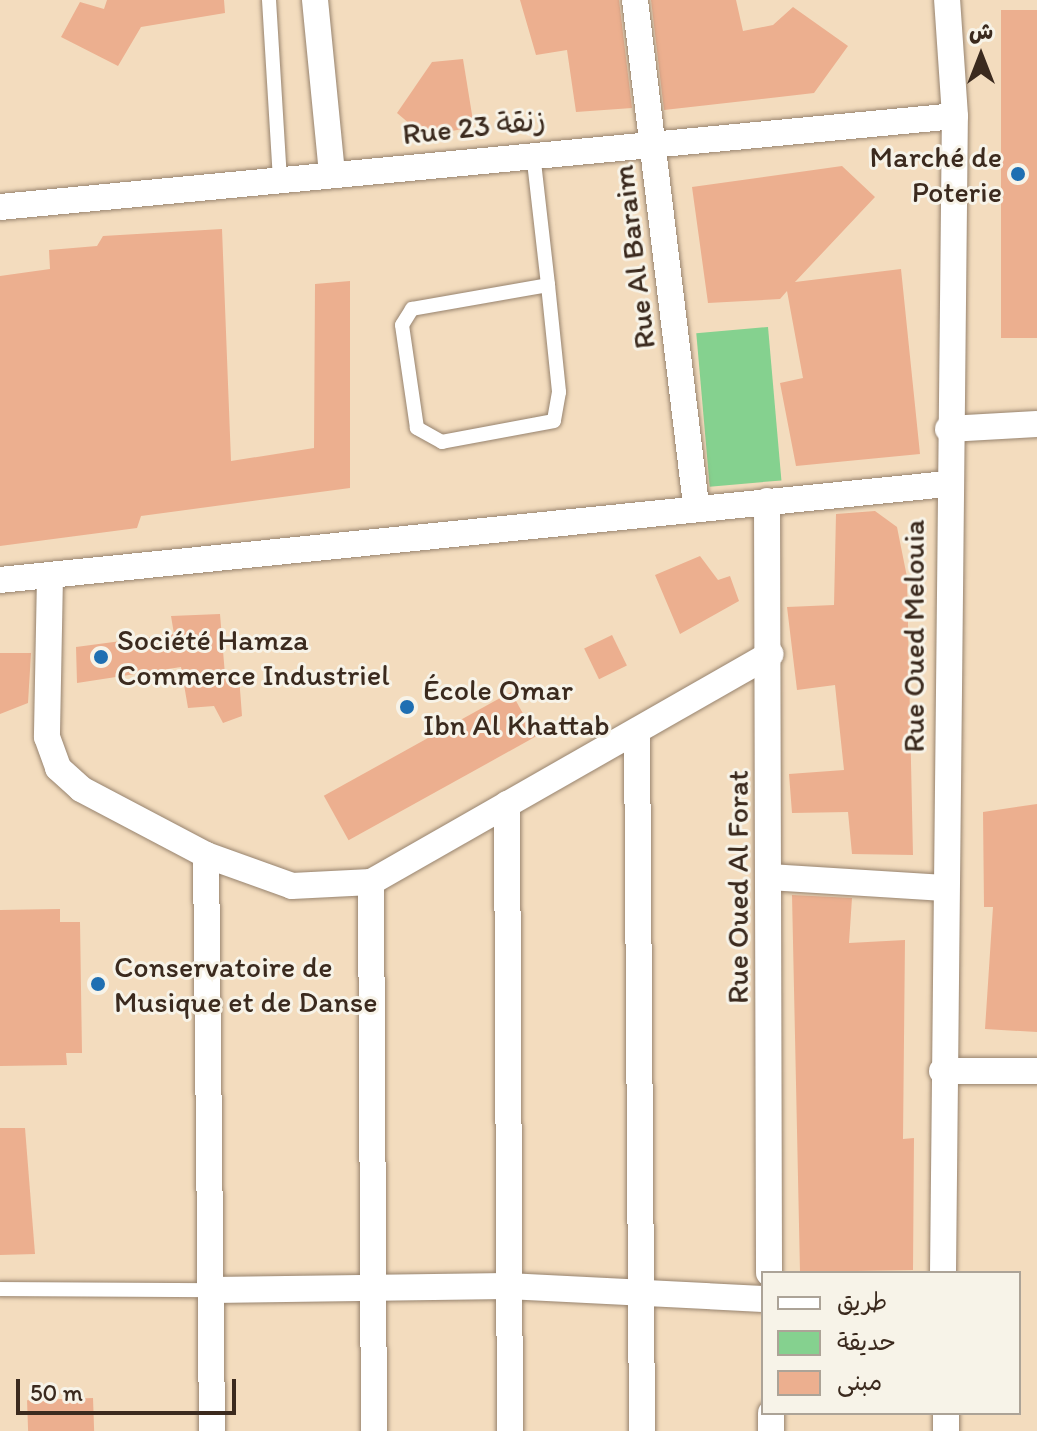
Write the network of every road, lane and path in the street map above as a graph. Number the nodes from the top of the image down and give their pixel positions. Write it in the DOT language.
graph roads {
  1 [pos="269,0"];
  2 [pos="315,0"];
  3 [pos="635,0"];
  4 [pos="947,0"];
  5 [pos="955,116"];
  6 [pos="652,142"];
  7 [pos="533,153"];
  8 [pos="332,173"];
  9 [pos="280,179"];
  10 [pos="0,207"];
  11 [pos="548,285"];
  12 [pos="1037,424"];
  13 [pos="948,429"];
  14 [pos="946,484"];
  15 [pos="767,501"];
  16 [pos="696,505"];
  17 [pos="50,576"];
  18 [pos="0,580"];
  19 [pos="770,654"];
  20 [pos="637,733"];
  21 [pos="507,804"];
  22 [pos="206,855"];
  23 [pos="770,877"];
  24 [pos="371,882"];
  25 [pos="944,888"];
  26 [pos="942,1071"];
  27 [pos="1037,1071"];
  28 [pos="769,1271"];
  29 [pos="943,1271"];
  30 [pos="375,1286"];
  31 [pos="507,1286"];
  32 [pos="0,1289"];
  33 [pos="213,1290"];
  34 [pos="641,1293"];
  35 [pos="761,1299"];
  36 [pos="212,1431"];
  37 [pos="374,1431"];
  38 [pos="510,1431"];
  39 [pos="642,1431"];
  1 -- 9 [label="lane"];
  2 -- 8 [label="street"];
  3 -- 6 [label="street, Rue Al Baraim"];
  4 -- 5 [label="street, Rue Oued Melouia"];
  5 -- 6 [label="street, Rue 23 زنقة"];
  5 -- 13 [label="street, Rue Oued Melouia"];
  6 -- 7 [label="street, Rue 23 زنقة"];
  6 -- 16 [label="street, Rue Al Baraim"];
  7 -- 8 [label="street, Rue 23 زنقة"];
  7 -- 11 [label="lane"];
  8 -- 9 [label="street, Rue 23 زنقة"];
  9 -- 10 [label="street, Rue 23 زنقة"];
  11 -- 11 [label="lane"];
  12 -- 13 [label="street"];
  13 -- 14 [label="street, Rue Oued Melouia"];
  14 -- 15 [label="street"];
  14 -- 25 [label="street, Rue Oued Melouia"];
  15 -- 16 [label="street"];
  15 -- 19 [label="street, Rue Oued Al Forat"];
  16 -- 17 [label="street"];
  17 -- 18 [label="street"];
  17 -- 22 [label="street"];
  19 -- 20 [label="street"];
  19 -- 23 [label="street, Rue Oued Al Forat"];
  20 -- 21 [label="street"];
  20 -- 34 [label="street"];
  21 -- 24 [label="street"];
  21 -- 31 [label="street"];
  22 -- 24 [label="street"];
  22 -- 33 [label="street"];
  23 -- 25 [label="street"];
  23 -- 28 [label="street, Rue Oued Al Forat"];
  24 -- 30 [label="street"];
  25 -- 26 [label="street, Rue Oued Melouia"];
  26 -- 27 [label="street"];
  26 -- 29 [label="street, Rue Oued Melouia"];
  30 -- 31 [label="street"];
  30 -- 33 [label="street"];
  30 -- 37 [label="street"];
  31 -- 34 [label="street"];
  31 -- 38 [label="street"];
  32 -- 33 [label="lane"];
  33 -- 36 [label="street"];
  34 -- 35 [label="street"];
  34 -- 39 [label="street"];
}
